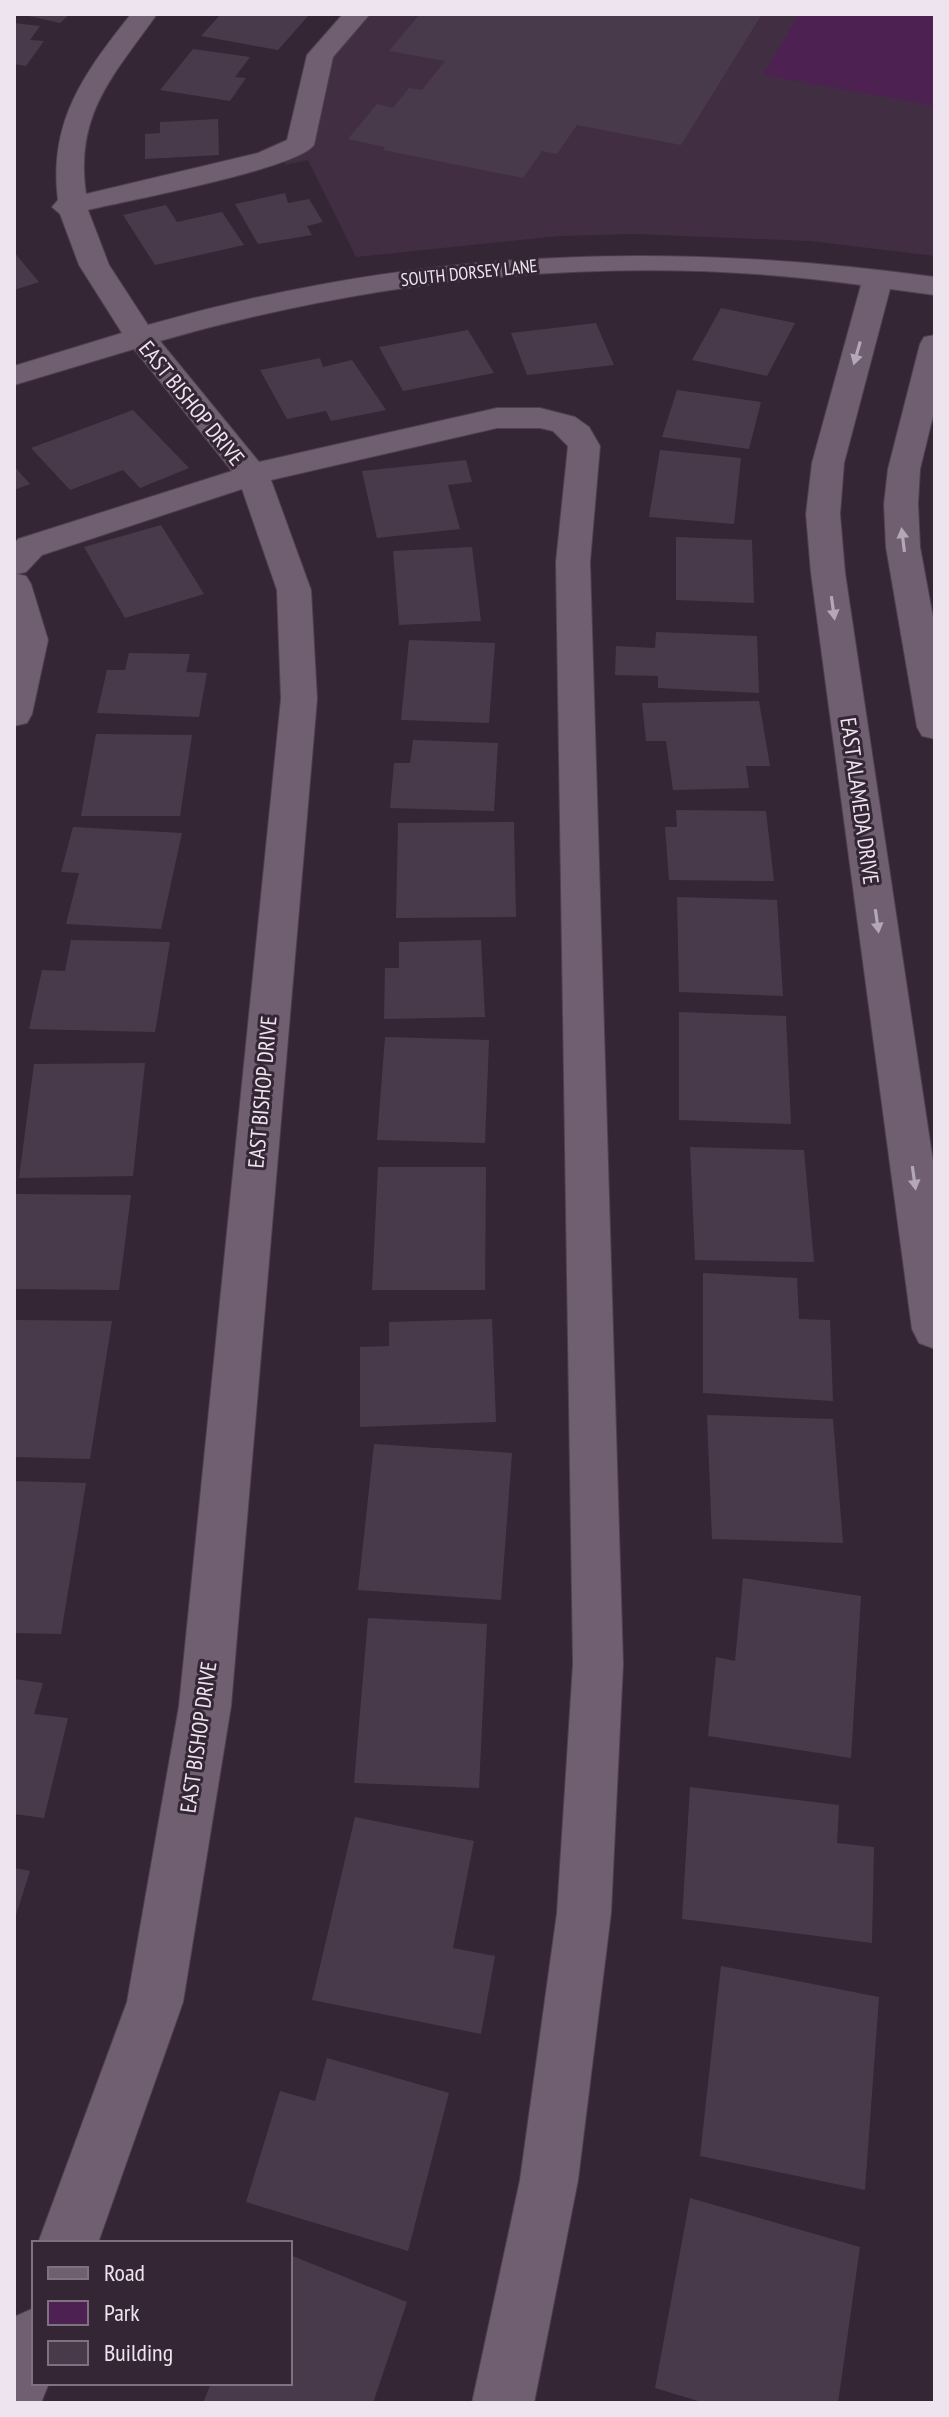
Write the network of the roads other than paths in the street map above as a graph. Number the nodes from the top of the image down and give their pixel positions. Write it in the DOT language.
graph roads {
  1 [pos="144,14"];
  2 [pos="357,14"];
  3 [pos="66,207"];
  4 [pos="878,277"];
  5 [pos="935,286"];
  6 [pos="139,337"];
  7 [pos="935,344"];
  8 [pos="14,376"];
  9 [pos="253,476"];
  10 [pos="14,564"];
  11 [pos="14,584"];
  12 [pos="14,714"];
  13 [pos="935,727"];
  14 [pos="932,1284"];
  15 [pos="935,1329"];
  16 [pos="69,2241"];
  17 [pos="32,2344"];
  18 [pos="14,2394"];
  19 [pos="503,2403"];
  1 -- 3 [label="street, EAST BISHOP DRIVE"];
  2 -- 3 [label="street"];
  3 -- 6 [label="street, EAST BISHOP DRIVE"];
  4 -- 5 [label="street, SOUTH DORSEY LANE"];
  4 -- 6 [label="street, SOUTH DORSEY LANE"];
  4 -- 14 [label="street, EAST ALAMEDA DRIVE, one-way"];
  6 -- 8 [label="street, SOUTH DORSEY LANE"];
  6 -- 9 [label="street, EAST BISHOP DRIVE"];
  13 -- 7 [label="street, one-way"];
  9 -- 10 [label="street"];
  9 -- 16 [label="street, EAST BISHOP DRIVE"];
  9 -- 19 [label="street"];
  11 -- 12 [label="street"];
  14 -- 15 [label="street, EAST ALAMEDA DRIVE"];
  17 -- 18 [label="street"];
}
